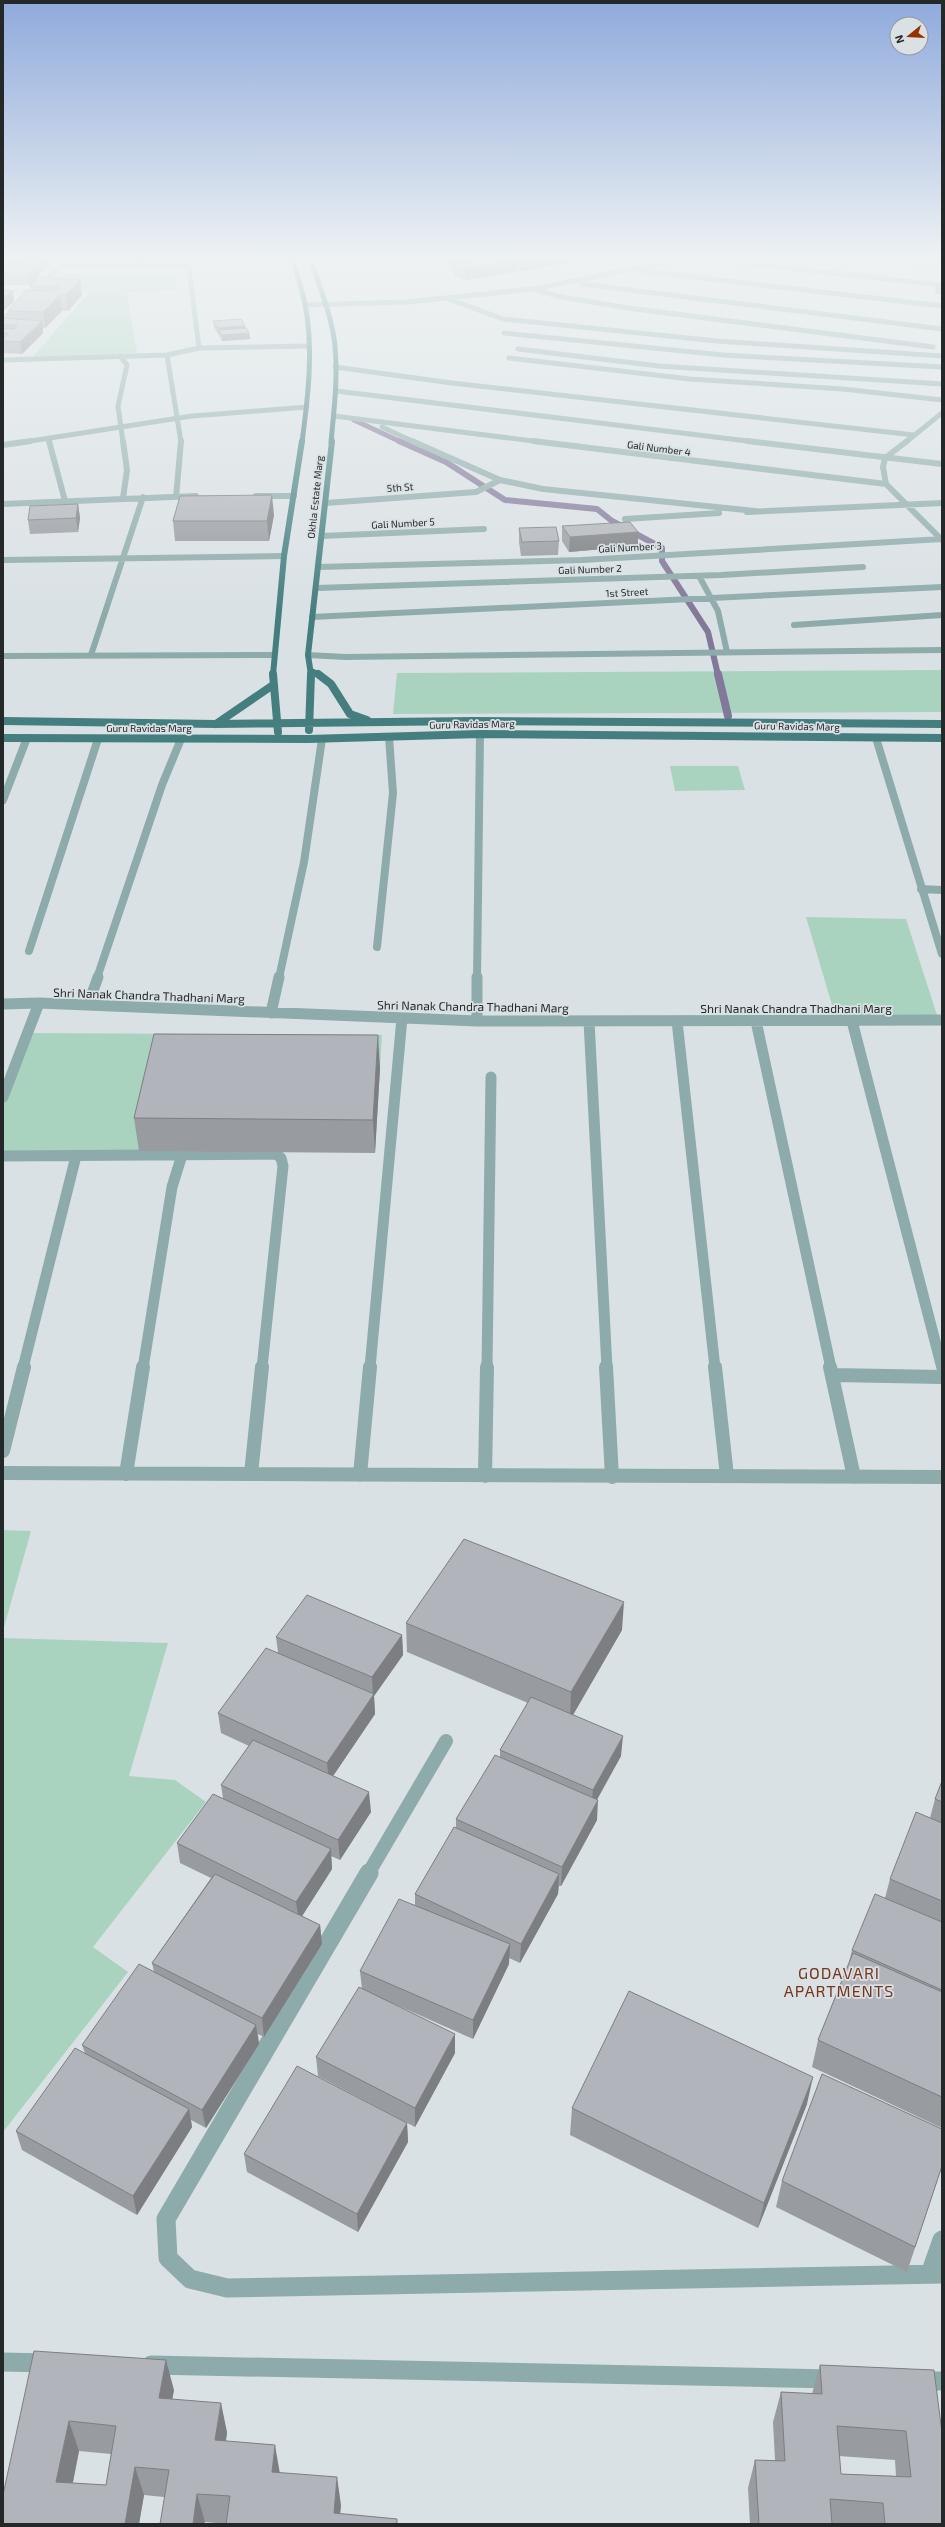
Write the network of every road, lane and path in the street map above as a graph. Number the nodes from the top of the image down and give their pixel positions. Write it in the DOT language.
graph roads {
  1 [pos="124,378"];
  2 [pos="171,378"];
  3 [pos="308,378"];
  4 [pos="335,378"];
  5 [pos="415,378"];
  6 [pos="681,378"];
  7 [pos="847,378"];
  8 [pos="942,384"];
  9 [pos="336,391"];
  10 [pos="942,400"];
  11 [pos="307,407"];
  12 [pos="942,413"];
  13 [pos="334,416"];
  14 [pos="177,418"];
  15 [pos="370,421"];
  16 [pos="120,427"];
  17 [pos="914,435"];
  18 [pos="48,438"];
  19 [pos="3,445"];
  20 [pos="942,455"];
  21 [pos="885,458"];
  22 [pos="930,463"];
  23 [pos="942,464"];
  24 [pos="500,480"];
  25 [pos="886,484"];
  26 [pos="208,496"];
  27 [pos="247,496"];
  28 [pos="294,496"];
  29 [pos="143,497"];
  30 [pos="176,497"];
  31 [pos="123,498"];
  32 [pos="65,501"];
  33 [pos="326,503"];
  34 [pos="942,503"];
  35 [pos="3,504"];
  36 [pos="906,504"];
  37 [pos="755,511"];
  38 [pos="625,519"];
  39 [pos="484,529"];
  40 [pos="322,536"];
  41 [pos="942,539"];
  42 [pos="284,556"];
  43 [pos="122,558"];
  44 [pos="4,560"];
  45 [pos="318,567"];
  46 [pos="863,567"];
  47 [pos="3,569"];
  48 [pos="699,576"];
  49 [pos="942,587"];
  50 [pos="317,588"];
  51 [pos="712,598"];
  52 [pos="942,615"];
  53 [pos="312,617"];
  54 [pos="794,625"];
  55 [pos="942,650"];
  56 [pos="727,652"];
  57 [pos="91,655"];
  58 [pos="274,655"];
  59 [pos="308,655"];
  60 [pos="3,656"];
  61 [pos="311,671"];
  62 [pos="273,685"];
  63 [pos="3,721"];
  64 [pos="278,723"];
  65 [pos="309,723"];
  66 [pos="384,723"];
  67 [pos="216,724"];
  68 [pos="942,724"];
  69 [pos="480,734"];
  70 [pos="389,737"];
  71 [pos="3,738"];
  72 [pos="27,738"];
  73 [pos="876,738"];
  74 [pos="942,738"];
  75 [pos="98,739"];
  76 [pos="181,739"];
  77 [pos="278,739"];
  78 [pos="308,739"];
  79 [pos="322,739"];
  80 [pos="3,800"];
  81 [pos="921,889"];
  82 [pos="942,890"];
  83 [pos="377,947"];
  84 [pos="29,951"];
  85 [pos="942,954"];
  86 [pos="39,1003"];
  87 [pos="3,1004"];
  88 [pos="88,1005"];
  89 [pos="272,1013"];
  90 [pos="402,1018"];
  91 [pos="942,1020"];
  92 [pos="477,1021"];
  93 [pos="589,1021"];
  94 [pos="677,1021"];
  95 [pos="756,1021"];
  96 [pos="852,1021"];
  97 [pos="491,1077"];
  98 [pos="3,1097"];
  99 [pos="182,1155"];
  100 [pos="3,1156"];
  101 [pos="76,1156"];
  102 [pos="942,1368"];
  103 [pos="833,1375"];
  104 [pos="942,1377"];
  105 [pos="3,1451"];
  106 [pos="3,1473"];
  107 [pos="126,1474"];
  108 [pos="252,1474"];
  109 [pos="360,1475"];
  110 [pos="486,1476"];
  111 [pos="727,1476"];
  112 [pos="612,1477"];
  113 [pos="854,1477"];
  114 [pos="942,1477"];
  115 [pos="446,1741"];
  116 [pos="942,2240"];
  117 [pos="936,2274"];
  118 [pos="3,2362"];
  119 [pos="67,2363"];
  120 [pos="130,2364"];
  121 [pos="853,2379"];
  122 [pos="899,2380"];
  123 [pos="942,2381"];
  1 -- 16 [label="street"];
  2 -- 14 [label="street"];
  3 -- 11 [label="main road, Okhla Estate Marg"];
  4 -- 9 [label="main road, Okhla Estate Marg"];
  5 -- 17 [label="street"];
  6 -- 10 [label="street"];
  7 -- 8 [label="street"];
  9 -- 13 [label="main road, Okhla Estate Marg"];
  9 -- 21 [label="street"];
  11 -- 14 [label="street"];
  11 -- 28 [label="main road, Okhla Estate Marg"];
  12 -- 17 [label="street"];
  13 -- 15 [label="street, Gali Number 4"];
  13 -- 33 [label="main road, Okhla Estate Marg"];
  14 -- 16 [label="street"];
  14 -- 30 [label="street"];
  15 -- 24 [label="street"];
  15 -- 25 [label="street, Gali Number 4"];
  16 -- 18 [label="street"];
  16 -- 31 [label="street"];
  17 -- 21 [label="street"];
  18 -- 19 [label="street"];
  18 -- 32 [label="street"];
  20 -- 22 [label="street"];
  21 -- 22 [label="street"];
  21 -- 25 [label="street"];
  22 -- 23 [label="street"];
  24 -- 33 [label="street, 5th St"];
  24 -- 37 [label="street"];
  25 -- 36 [label="street"];
  26 -- 30 [label="street"];
  27 -- 28 [label="street"];
  28 -- 42 [label="main road, Okhla Estate Marg"];
  29 -- 30 [label="street"];
  29 -- 31 [label="street"];
  29 -- 43 [label="street"];
  31 -- 32 [label="street"];
  32 -- 35 [label="street"];
  33 -- 40 [label="main road, Okhla Estate Marg"];
  34 -- 36 [label="street"];
  36 -- 37 [label="street"];
  36 -- 41 [label="street"];
  37 -- 38 [label="street"];
  39 -- 40 [label="street, Gali Number 5"];
  40 -- 45 [label="main road, Okhla Estate Marg"];
  41 -- 45 [label="street, Gali Number 3"];
  42 -- 43 [label="street"];
  42 -- 58 [label="main road, Okhla Estate Marg"];
  43 -- 44 [label="street"];
  43 -- 57 [label="street"];
  44 -- 47 [label="street"];
  45 -- 50 [label="main road, Okhla Estate Marg"];
  46 -- 48 [label="street, Gali Number 2"];
  48 -- 50 [label="street, Gali Number 2"];
  48 -- 51 [label="street"];
  49 -- 51 [label="street, 1st Street"];
  50 -- 53 [label="main road, Okhla Estate Marg"];
  51 -- 53 [label="street, 1st Street"];
  51 -- 56 [label="street"];
  52 -- 54 [label="street"];
  53 -- 59 [label="main road, Okhla Estate Marg"];
  55 -- 56 [label="street"];
  56 -- 59 [label="street"];
  57 -- 58 [label="street"];
  57 -- 60 [label="street"];
  58 -- 62 [label="main road, Okhla Estate Marg"];
  59 -- 61 [label="main road, Okhla Estate Marg"];
  61 -- 65 [label="main road, Okhla Estate Marg"];
  61 -- 66 [label="main road"];
  62 -- 64 [label="main road, Okhla Estate Marg"];
  62 -- 67 [label="main road"];
  63 -- 67 [label="main road, Guru Ravidas Marg"];
  64 -- 65 [label="main road, Guru Ravidas Marg"];
  64 -- 67 [label="main road, Guru Ravidas Marg"];
  64 -- 77 [label="main road, Okhla Estate Marg"];
  65 -- 66 [label="main road, Guru Ravidas Marg"];
  65 -- 78 [label="main road, Okhla Estate Marg"];
  66 -- 68 [label="main road, Guru Ravidas Marg"];
  69 -- 70 [label="main road, Guru Ravidas Marg"];
  69 -- 73 [label="main road, Guru Ravidas Marg"];
  69 -- 92 [label="street"];
  70 -- 79 [label="main road, Guru Ravidas Marg"];
  70 -- 83 [label="street"];
  71 -- 72 [label="main road, Guru Ravidas Marg"];
  72 -- 75 [label="main road, Guru Ravidas Marg"];
  72 -- 80 [label="street"];
  73 -- 74 [label="main road, Guru Ravidas Marg"];
  73 -- 81 [label="street"];
  75 -- 76 [label="main road, Guru Ravidas Marg"];
  75 -- 84 [label="street"];
  76 -- 77 [label="main road, Guru Ravidas Marg"];
  76 -- 88 [label="street"];
  77 -- 78 [label="main road, Guru Ravidas Marg"];
  78 -- 79 [label="main road, Guru Ravidas Marg"];
  79 -- 89 [label="street"];
  81 -- 82 [label="street"];
  81 -- 85 [label="street"];
  86 -- 87 [label="street, Shri Nanak Chandra Thadhani Marg"];
  86 -- 88 [label="street, Shri Nanak Chandra Thadhani Marg"];
  86 -- 98 [label="street"];
  88 -- 89 [label="street, Shri Nanak Chandra Thadhani Marg"];
  89 -- 90 [label="street, Shri Nanak Chandra Thadhani Marg"];
  90 -- 92 [label="street, Shri Nanak Chandra Thadhani Marg"];
  90 -- 109 [label="street"];
  91 -- 96 [label="street, Shri Nanak Chandra Thadhani Marg"];
  92 -- 93 [label="street, Shri Nanak Chandra Thadhani Marg"];
  93 -- 94 [label="street, Shri Nanak Chandra Thadhani Marg"];
  93 -- 112 [label="street"];
  94 -- 95 [label="street, Shri Nanak Chandra Thadhani Marg"];
  94 -- 111 [label="street"];
  95 -- 96 [label="street, Shri Nanak Chandra Thadhani Marg"];
  95 -- 103 [label="street"];
  96 -- 102 [label="street"];
  97 -- 110 [label="street"];
  99 -- 101 [label="street"];
  99 -- 107 [label="street"];
  99 -- 108 [label="street"];
  100 -- 101 [label="street"];
  101 -- 105 [label="street"];
  103 -- 104 [label="street"];
  103 -- 113 [label="street"];
  106 -- 107 [label="street"];
  107 -- 108 [label="street"];
  108 -- 109 [label="street"];
  109 -- 110 [label="street"];
  110 -- 112 [label="street"];
  111 -- 112 [label="street"];
  111 -- 113 [label="street"];
  113 -- 114 [label="street"];
  115 -- 117 [label="street"];
  116 -- 117 [label="street"];
  118 -- 119 [label="street"];
  120 -- 121 [label="street"];
  122 -- 123 [label="street"];
}
